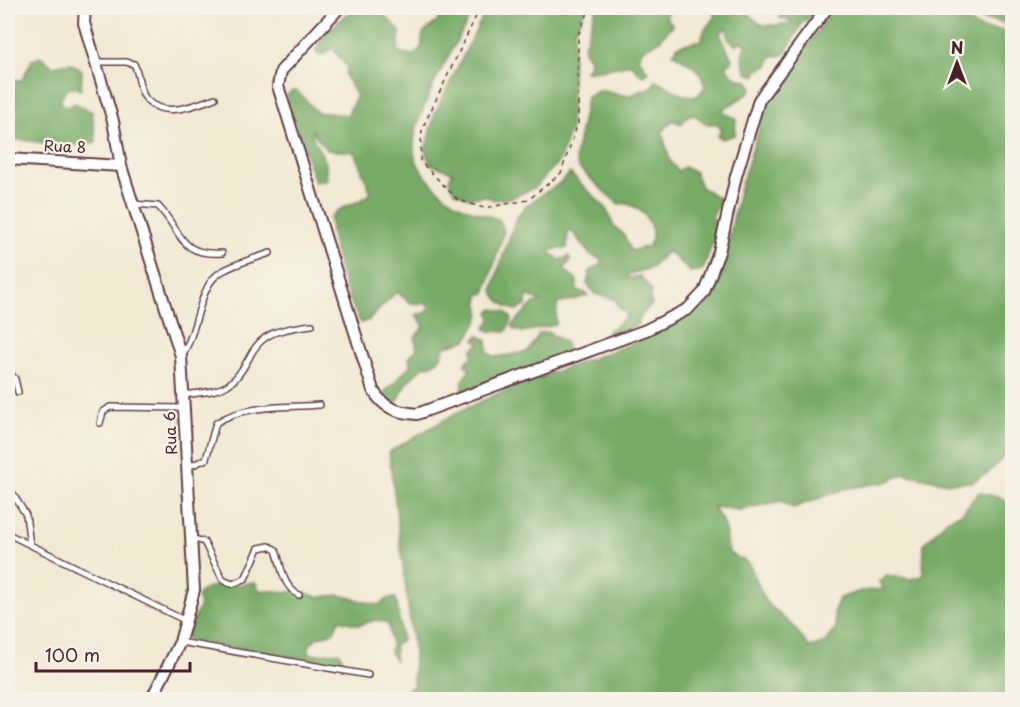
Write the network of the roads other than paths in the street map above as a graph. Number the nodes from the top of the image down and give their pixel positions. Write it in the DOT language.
graph roads {
  1 [pos="85,8"];
  2 [pos="339,8"];
  3 [pos="827,8"];
  4 [pos="96,62"];
  5 [pos="215,98"];
  6 [pos="8,159"];
  7 [pos="121,166"];
  8 [pos="134,204"];
  9 [pos="222,253"];
  10 [pos="270,253"];
  11 [pos="312,325"];
  12 [pos="181,356"];
  13 [pos="8,371"];
  14 [pos="18,392"];
  15 [pos="183,395"];
  16 [pos="320,405"];
  17 [pos="184,408"];
  18 [pos="99,423"];
  19 [pos="188,467"];
  20 [pos="8,486"];
  21 [pos="8,534"];
  22 [pos="192,538"];
  23 [pos="30,545"];
  24 [pos="299,595"];
  25 [pos="186,621"];
  26 [pos="180,642"];
  27 [pos="368,675"];
  28 [pos="152,698"];
  29 [pos="140,699"];
  1 -- 4 [label="street, Rua 6"];
  2 -- 3 [label="street"];
  4 -- 5 [label="lane"];
  4 -- 7 [label="street, Rua 6"];
  6 -- 7 [label="street, Rua 8"];
  7 -- 8 [label="street, Rua 6"];
  8 -- 9 [label="lane"];
  8 -- 12 [label="street, Rua 6"];
  10 -- 12 [label="lane"];
  11 -- 15 [label="lane"];
  12 -- 15 [label="street, Rua 6"];
  13 -- 14 [label="lane"];
  15 -- 17 [label="street, Rua 6"];
  16 -- 19 [label="lane"];
  17 -- 18 [label="lane"];
  17 -- 19 [label="street, Rua 6"];
  19 -- 22 [label="street, Rua 6"];
  20 -- 23 [label="lane"];
  21 -- 23 [label="lane"];
  22 -- 24 [label="lane"];
  22 -- 25 [label="street, Rua 6"];
  23 -- 25 [label="lane"];
  25 -- 26 [label="street, Rua 6"];
  26 -- 27 [label="lane"];
  26 -- 28 [label="street, Rua 6"];
  28 -- 29 [label="lane"];
}
